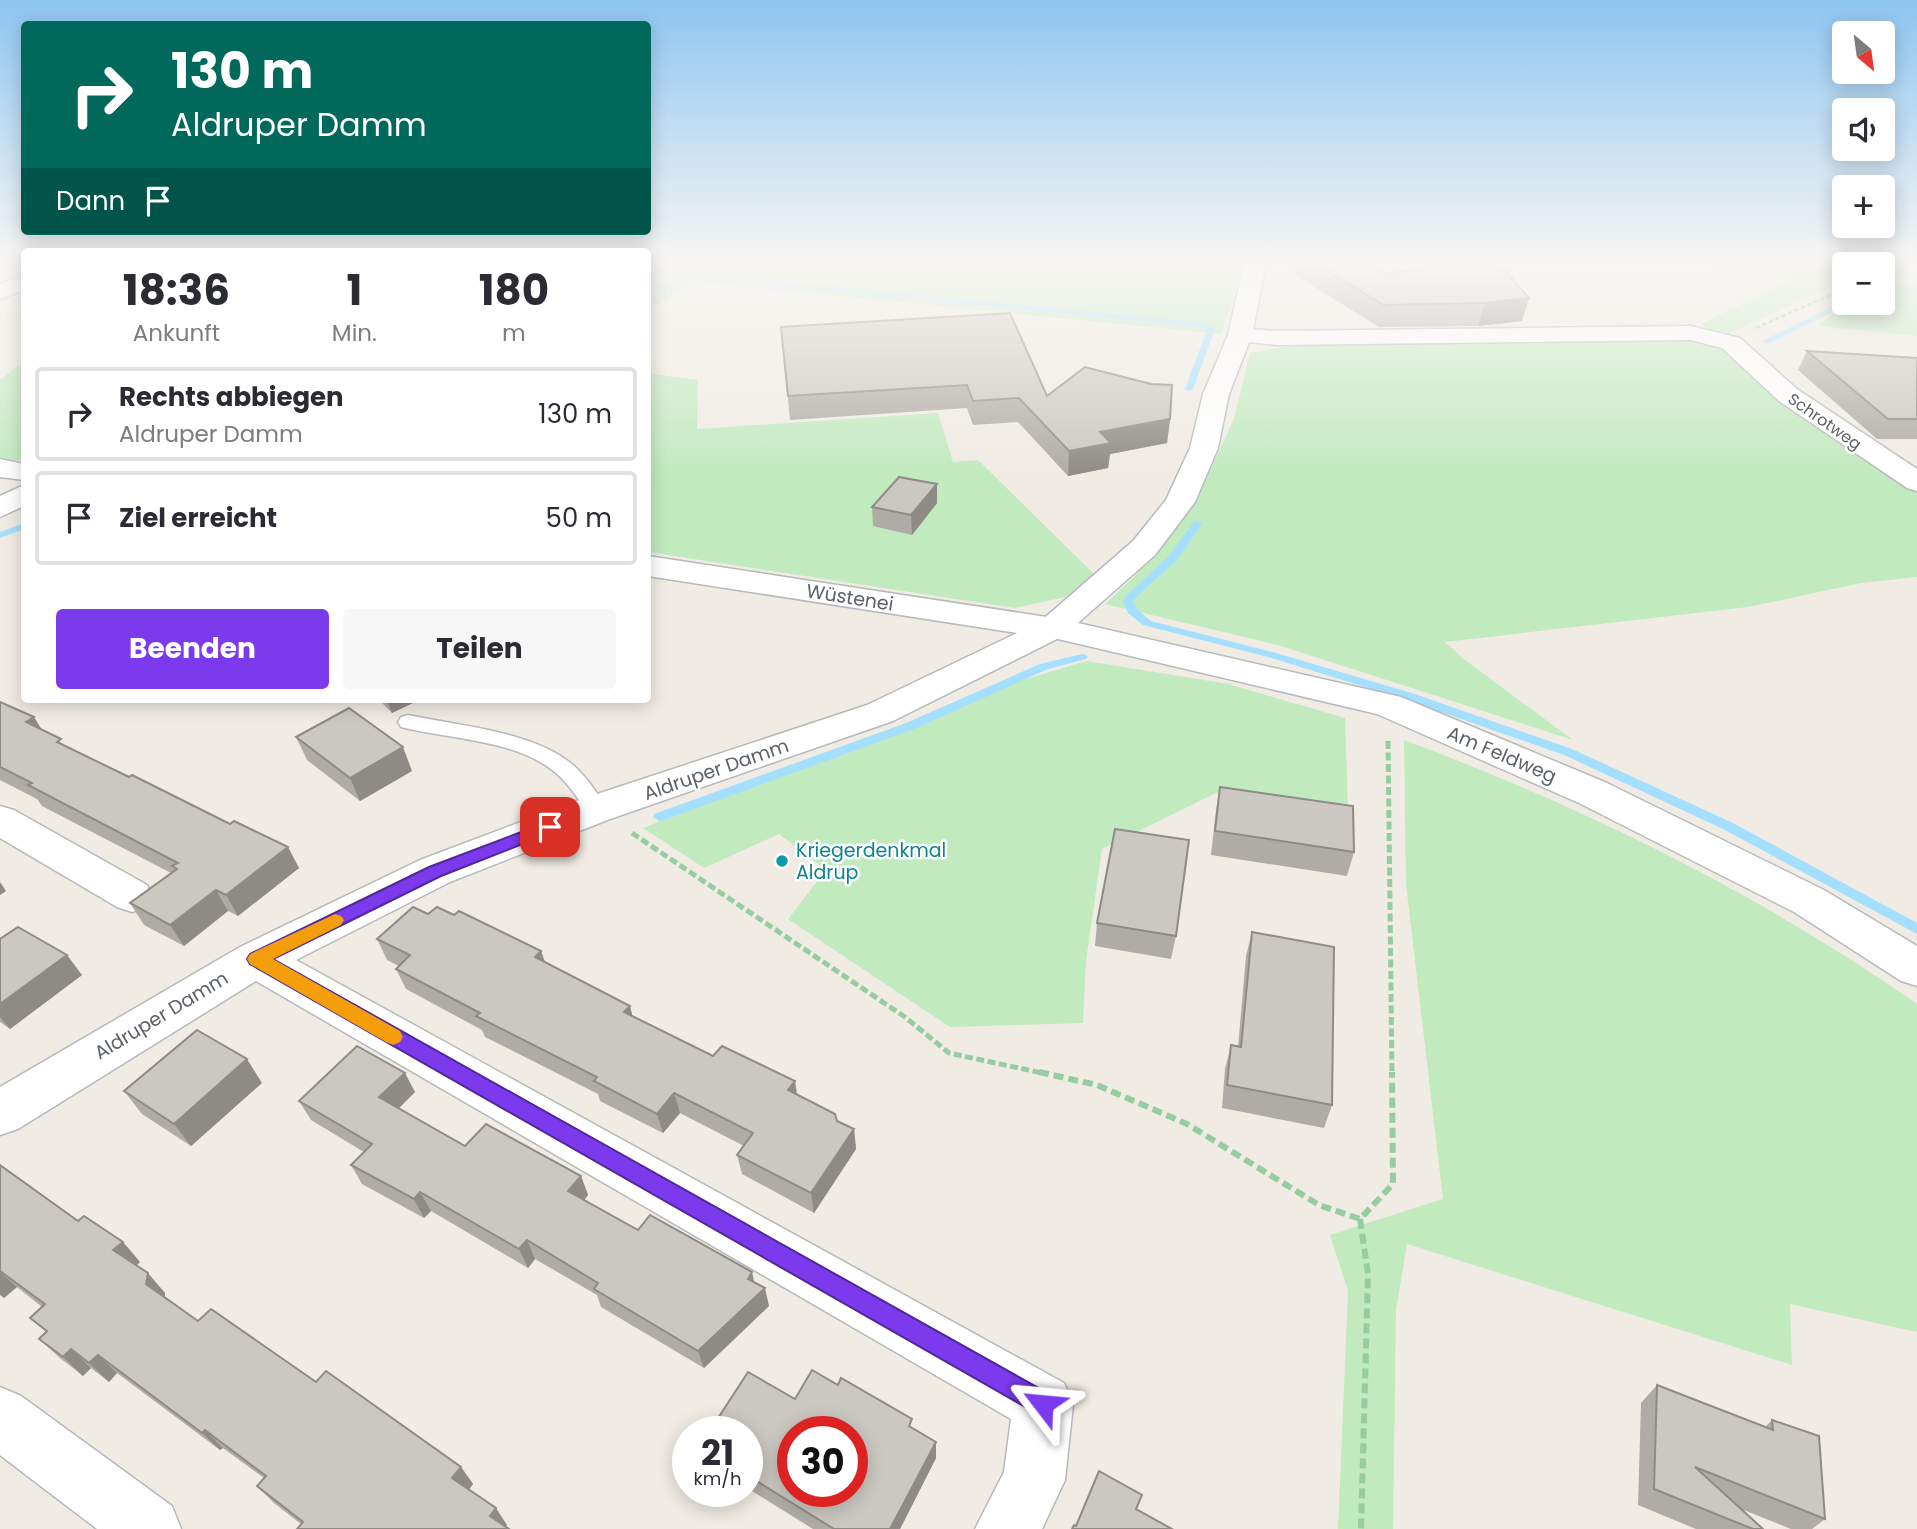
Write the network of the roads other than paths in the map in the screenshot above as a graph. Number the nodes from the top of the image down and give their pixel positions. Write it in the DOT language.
graph roads {
  1 [pos="1579,334"];
  2 [pos="1696,334"];
  3 [pos="1240,335"];
  4 [pos="0,468"];
  5 [pos="21,472"];
  6 [pos="1917,482"];
  7 [pos="21,496"];
  8 [pos="0,508"];
  9 [pos="651,566"];
  10 [pos="1053,628"];
  11 [pos="408,722"];
  12 [pos="596,809"];
  13 [pos="0,820"];
  14 [pos="132,896"];
  15 [pos="256,959"];
  16 [pos="1917,968"];
  17 [pos="0,1113"];
  18 [pos="0,1419"];
  19 [pos="149,1529"];
  20 [pos="1007,1529"];
  1 -- 3 [label="street, Schrotweg"];
  2 -- 6 [label="street, Schrotweg"];
  3 -- 10 [label="street, Aldruper Damm"];
  4 -- 5 [label="street"];
  7 -- 8 [label="street"];
  9 -- 10 [label="street, Wüstenei"];
  10 -- 12 [label="street, Aldruper Damm"];
  10 -- 16 [label="street, Am Feldweg"];
  11 -- 12 [label="lane"];
  12 -- 15 [label="street, Aldruper Damm"];
  13 -- 14 [label="street"];
  15 -- 17 [label="street, Aldruper Damm"];
  15 -- 20 [label="street"];
  18 -- 19 [label="street"];
}
